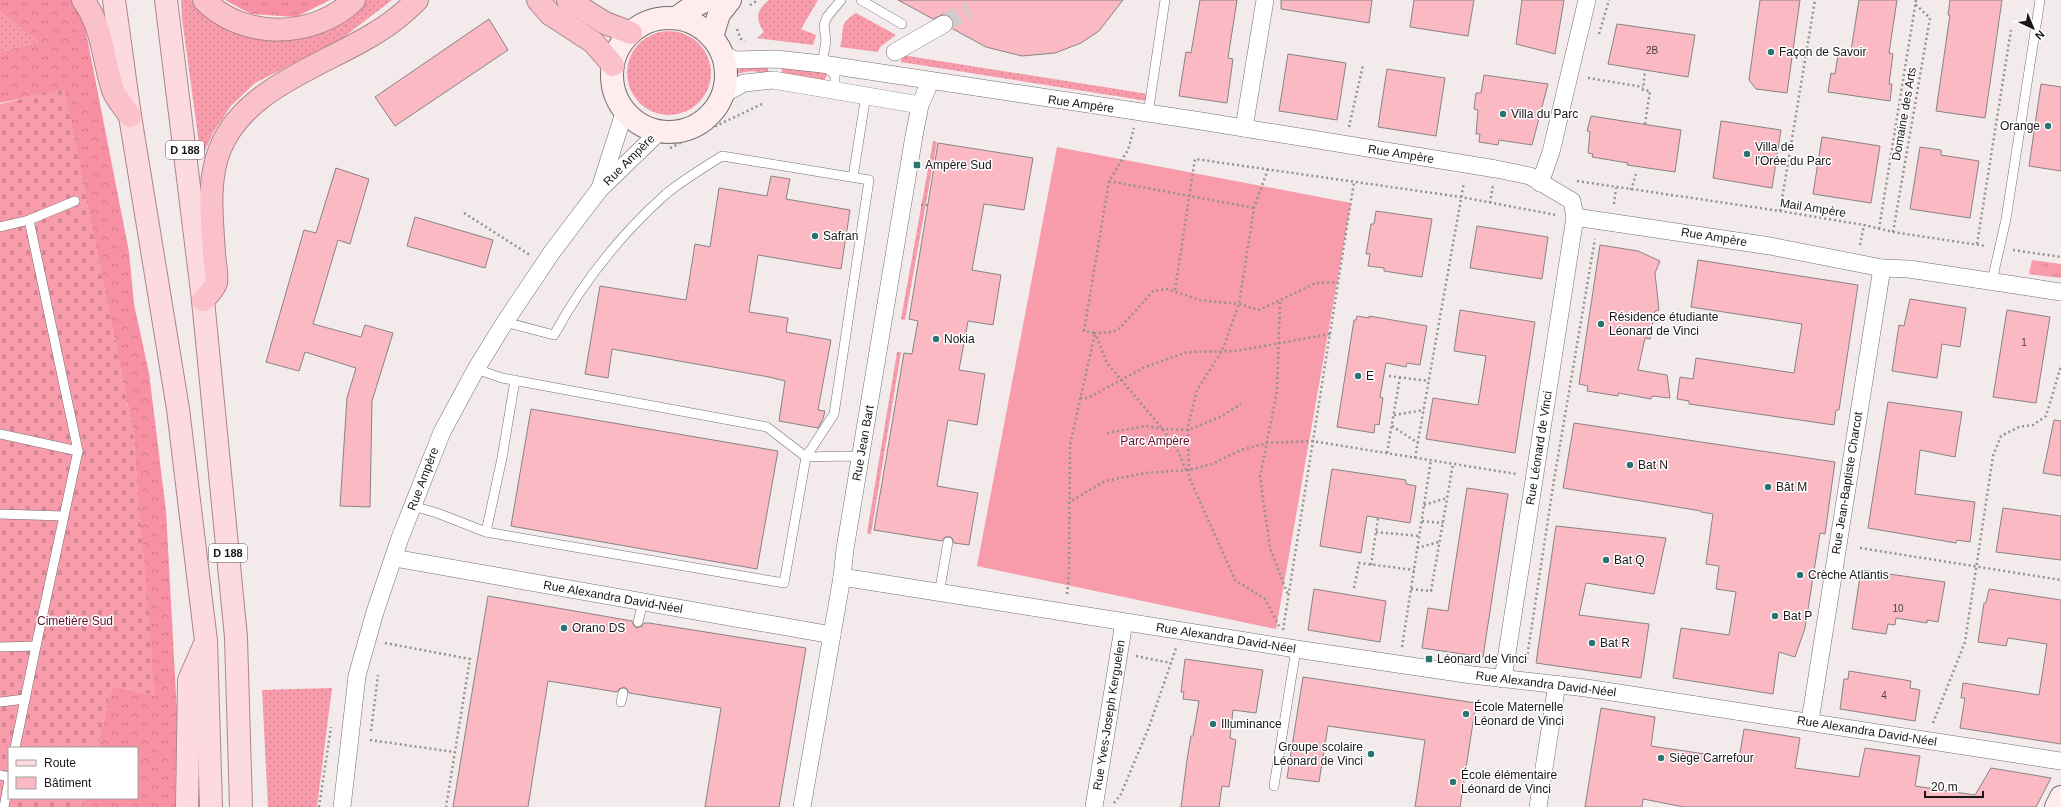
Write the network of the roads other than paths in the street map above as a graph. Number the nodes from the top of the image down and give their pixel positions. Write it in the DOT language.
graph roads {
  1 [pos="83,0"];
  2 [pos="114,0"];
  3 [pos="166,0"];
  4 [pos="204,0"];
  5 [pos="354,0"];
  6 [pos="417,0"];
  7 [pos="538,0"];
  8 [pos="568,0"];
  9 [pos="707,0"];
  10 [pos="841,0"];
  11 [pos="861,0"];
  12 [pos="1165,0"];
  13 [pos="1265,0"];
  14 [pos="1587,0"];
  15 [pos="2040,0"];
  16 [pos="739,3"];
  17 [pos="676,18"];
  18 [pos="902,24"];
  19 [pos="944,24"];
  20 [pos="631,33"];
  21 [pos="717,45"];
  22 [pos="895,52"];
  23 [pos="822,64"];
  24 [pos="613,65"];
  25 [pos="930,82"];
  26 [pos="835,89"];
  27 [pos="722,94"];
  28 [pos="866,96"];
  29 [pos="920,105"];
  30 [pos="625,110"];
  31 [pos="1143,113"];
  32 [pos="130,116"];
  33 [pos="1244,128"];
  34 [pos="653,137"];
  35 [pos="853,177"];
  36 [pos="1540,183"];
  37 [pos="600,190"];
  38 [pos="75,201"];
  39 [pos="1568,216"];
  40 [pos="29,220"];
  41 [pos="0,227"];
  42 [pos="1882,268"];
  43 [pos="1992,281"];
  44 [pos="2061,292"];
  45 [pos="203,300"];
  46 [pos="505,322"];
  47 [pos="476,369"];
  48 [pos="515,380"];
  49 [pos="0,434"];
  50 [pos="78,451"];
  51 [pos="806,457"];
  52 [pos="861,458"];
  53 [pos="413,506"];
  54 [pos="0,514"];
  55 [pos="63,516"];
  56 [pos="486,532"];
  57 [pos="948,542"];
  58 [pos="394,558"];
  59 [pos="842,577"];
  60 [pos="939,594"];
  61 [pos="643,602"];
  62 [pos="638,622"];
  63 [pos="1124,622"];
  64 [pos="832,638"];
  65 [pos="206,641"];
  66 [pos="36,646"];
  67 [pos="0,647"];
  68 [pos="1296,649"];
  69 [pos="1503,679"];
  70 [pos="1557,684"];
  71 [pos="623,693"];
  72 [pos="25,700"];
  73 [pos="0,702"];
  74 [pos="621,702"];
  75 [pos="1810,721"];
  76 [pos="15,747"];
  77 [pos="2061,761"];
  78 [pos="8,785"];
  79 [pos="1274,786"];
  80 [pos="2061,797"];
  81 [pos="4,807"];
  82 [pos="187,807"];
  83 [pos="211,807"];
  84 [pos="241,807"];
  85 [pos="342,807"];
  86 [pos="802,807"];
  87 [pos="1094,807"];
  88 [pos="1538,807"];
  89 [pos="2056,807"];
  1 -- 32 [label="highway"];
  2 -- 32 [label="main road, D 188"];
  3 -- 45 [label="main road, D 188"];
  4 -- 5 [label="highway"];
  6 -- 45 [label="highway"];
  7 -- 24 [label="highway"];
  8 -- 20 [label="highway"];
  9 -- 17 [label="street"];
  10 -- 23 [label="lane"];
  11 -- 18 [label="lane"];
  12 -- 31 [label="lane"];
  13 -- 33 [label="street"];
  14 -- 36 [label="street"];
  15 -- 43 [label="lane"];
  16 -- 21 [label="street"];
  17 -- 20 [label="street"];
  17 -- 21 [label="street"];
  19 -- 22 [label="street"];
  20 -- 24 [label="street"];
  21 -- 23 [label="street, Rue Ampère"];
  21 -- 27 [label="street"];
  23 -- 25 [label="street, Rue Ampère"];
  23 -- 26 [label="lane"];
  24 -- 30 [label="street"];
  25 -- 29 [label="street, Rue Jean Bart"];
  25 -- 31 [label="street, Rue Ampère"];
  26 -- 27 [label="street"];
  26 -- 28 [label="street"];
  27 -- 34 [label="street"];
  28 -- 29 [label="street"];
  28 -- 35 [label="lane"];
  29 -- 52 [label="street, Rue Jean Bart"];
  30 -- 34 [label="street"];
  30 -- 37 [label="street, Rue Ampère"];
  31 -- 33 [label="street, Rue Ampère"];
  32 -- 65 [label="main road, D 188"];
  33 -- 36 [label="street, Rue Ampère"];
  34 -- 37 [label="street, Rue Ampère"];
  35 -- 46 [label="lane"];
  35 -- 51 [label="lane"];
  36 -- 39 [label="street, Rue Ampère"];
  37 -- 46 [label="street, Rue Ampère"];
  38 -- 40 [label="lane"];
  39 -- 42 [label="street, Rue Ampère"];
  39 -- 69 [label="street, Rue Léonard de Vinci"];
  40 -- 41 [label="lane"];
  40 -- 50 [label="lane"];
  42 -- 43 [label="street, Rue Ampère"];
  42 -- 75 [label="street, Rue Jean-Baptiste Charcot"];
  43 -- 44 [label="street, Rue Ampère"];
  45 -- 84 [label="main road, D 188"];
  46 -- 47 [label="street, Rue Ampère"];
  47 -- 48 [label="lane"];
  47 -- 53 [label="street, Rue Ampère"];
  48 -- 51 [label="lane"];
  48 -- 56 [label="lane"];
  49 -- 50 [label="lane"];
  50 -- 55 [label="lane"];
  51 -- 52 [label="lane"];
  51 -- 56 [label="lane"];
  52 -- 59 [label="street, Rue Jean Bart"];
  53 -- 56 [label="lane"];
  53 -- 58 [label="street, Rue Ampère"];
  54 -- 55 [label="lane"];
  55 -- 66 [label="lane"];
  57 -- 60 [label="lane"];
  58 -- 61 [label="street, Rue Alexandra David-Néel"];
  58 -- 85 [label="street, Rue Ampère"];
  59 -- 60 [label="street, Rue Alexandra David-Néel"];
  59 -- 64 [label="street, Rue Jean Bart"];
  60 -- 63 [label="street, Rue Alexandra David-Néel"];
  61 -- 62 [label="lane"];
  61 -- 64 [label="street, Rue Alexandra David-Néel"];
  63 -- 68 [label="street, Rue Alexandra David-Néel"];
  63 -- 87 [label="street, Rue Yves-Joseph Kerguelen"];
  64 -- 86 [label="street, Rue Jean Bart"];
  65 -- 82 [label="main road"];
  65 -- 83 [label="main road, D 188"];
  66 -- 67 [label="lane"];
  66 -- 72 [label="lane"];
  68 -- 69 [label="street, Rue Alexandra David-Néel"];
  68 -- 79 [label="lane"];
  69 -- 70 [label="street, Rue Alexandra David-Néel"];
  70 -- 75 [label="street, Rue Alexandra David-Néel"];
  70 -- 88 [label="street"];
  71 -- 74 [label="lane"];
  72 -- 73 [label="lane"];
  72 -- 76 [label="lane"];
  75 -- 77 [label="street, Rue Alexandra David-Néel"];
  78 -- 81 [label="lane"];
  80 -- 89 [label="street"];
}
